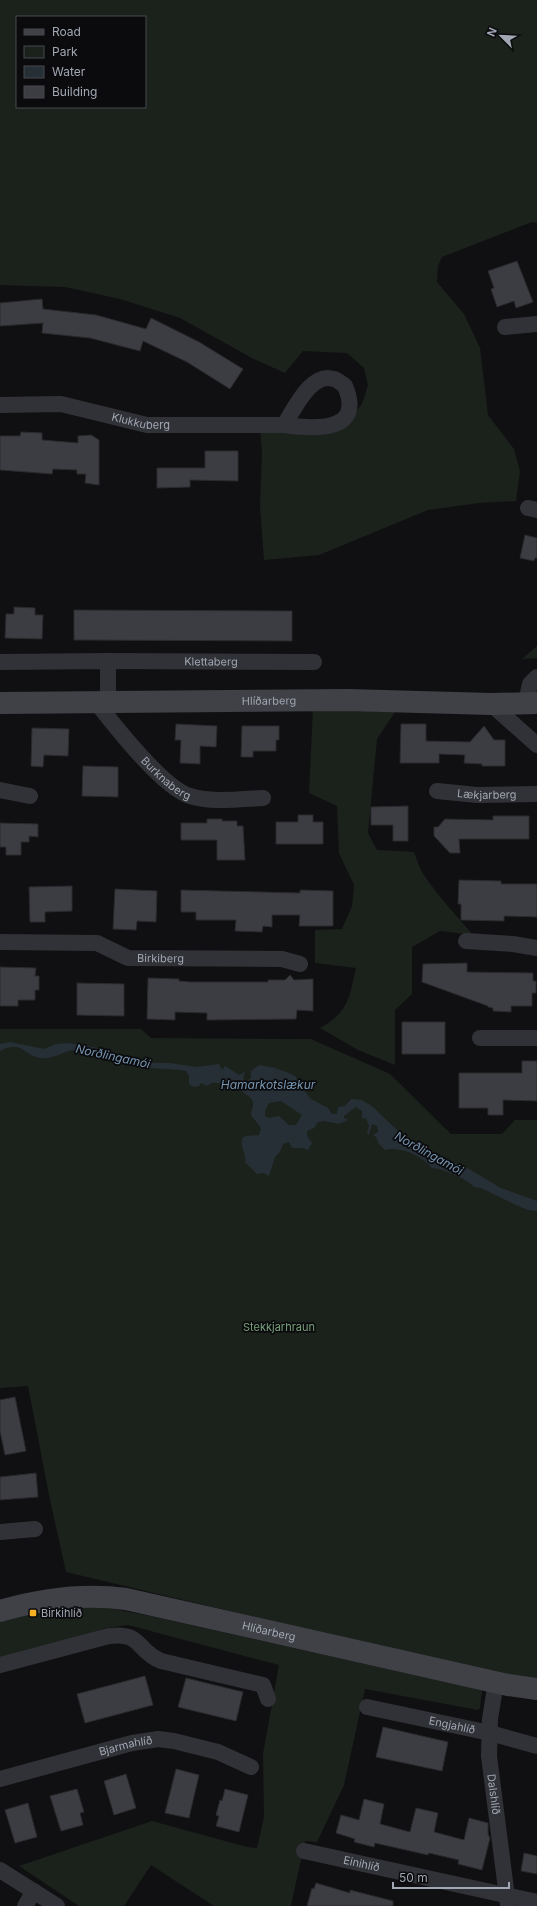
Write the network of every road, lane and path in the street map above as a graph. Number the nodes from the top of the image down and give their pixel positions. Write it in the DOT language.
graph roads {
  1 [pos="537,324"];
  2 [pos="505,327"];
  3 [pos="0,405"];
  4 [pos="284,425"];
  5 [pos="108,661"];
  6 [pos="0,662"];
  7 [pos="314,662"];
  8 [pos="537,677"];
  9 [pos="102,702"];
  10 [pos="0,703"];
  11 [pos="531,703"];
  12 [pos="491,704"];
  13 [pos="537,745"];
  14 [pos="0,790"];
  15 [pos="437,790"];
  16 [pos="537,794"];
  17 [pos="30,796"];
  18 [pos="263,798"];
  19 [pos="466,941"];
  20 [pos="0,942"];
  21 [pos="537,948"];
  22 [pos="300,964"];
  23 [pos="480,1038"];
  24 [pos="537,1038"];
  25 [pos="35,1529"];
  26 [pos="0,1532"];
  27 [pos="0,1611"];
  28 [pos="0,1665"];
  29 [pos="496,1682"];
  30 [pos="537,1689"];
  31 [pos="268,1699"];
  32 [pos="367,1707"];
  33 [pos="490,1733"];
  34 [pos="537,1746"];
  35 [pos="251,1767"];
  36 [pos="0,1779"];
  37 [pos="304,1851"];
  38 [pos="0,1870"];
  39 [pos="34,1891"];
  40 [pos="508,1901"];
  41 [pos="537,1902"];
  42 [pos="24,1906"];
  43 [pos="57,1906"];
  1 -- 2 [label="street"];
  3 -- 4 [label="street, Klukkuberg"];
  5 -- 6 [label="street, Klettaberg"];
  5 -- 7 [label="street, Klettaberg"];
  5 -- 9 [label="street"];
  8 -- 11 [label="street"];
  9 -- 10 [label="street, Hlíðarberg"];
  9 -- 12 [label="street, Hlíðarberg"];
  9 -- 18 [label="street, Burknaberg"];
  11 -- 12 [label="street, Hlíðarberg"];
  12 -- 13 [label="street"];
  14 -- 17 [label="street"];
  15 -- 16 [label="street, Lækjarberg"];
  19 -- 21 [label="street"];
  20 -- 22 [label="street, Birkiberg"];
  23 -- 24 [label="street"];
  25 -- 26 [label="street"];
  27 -- 29 [label="street, Hlíðarberg"];
  28 -- 31 [label="street"];
  29 -- 30 [label="street, Hlíðarberg"];
  29 -- 33 [label="street, Dalshlíð"];
  32 -- 33 [label="street, Engjahlíð"];
  33 -- 34 [label="street, Engjahlíð"];
  33 -- 40 [label="street, Dalshlíð"];
  35 -- 36 [label="street, Bjarmahlíð"];
  37 -- 40 [label="street, Einihlíð"];
  38 -- 39 [label="street"];
  39 -- 42 [label="street"];
  39 -- 43 [label="street"];
  40 -- 41 [label="street, Einihlíð"];
}
